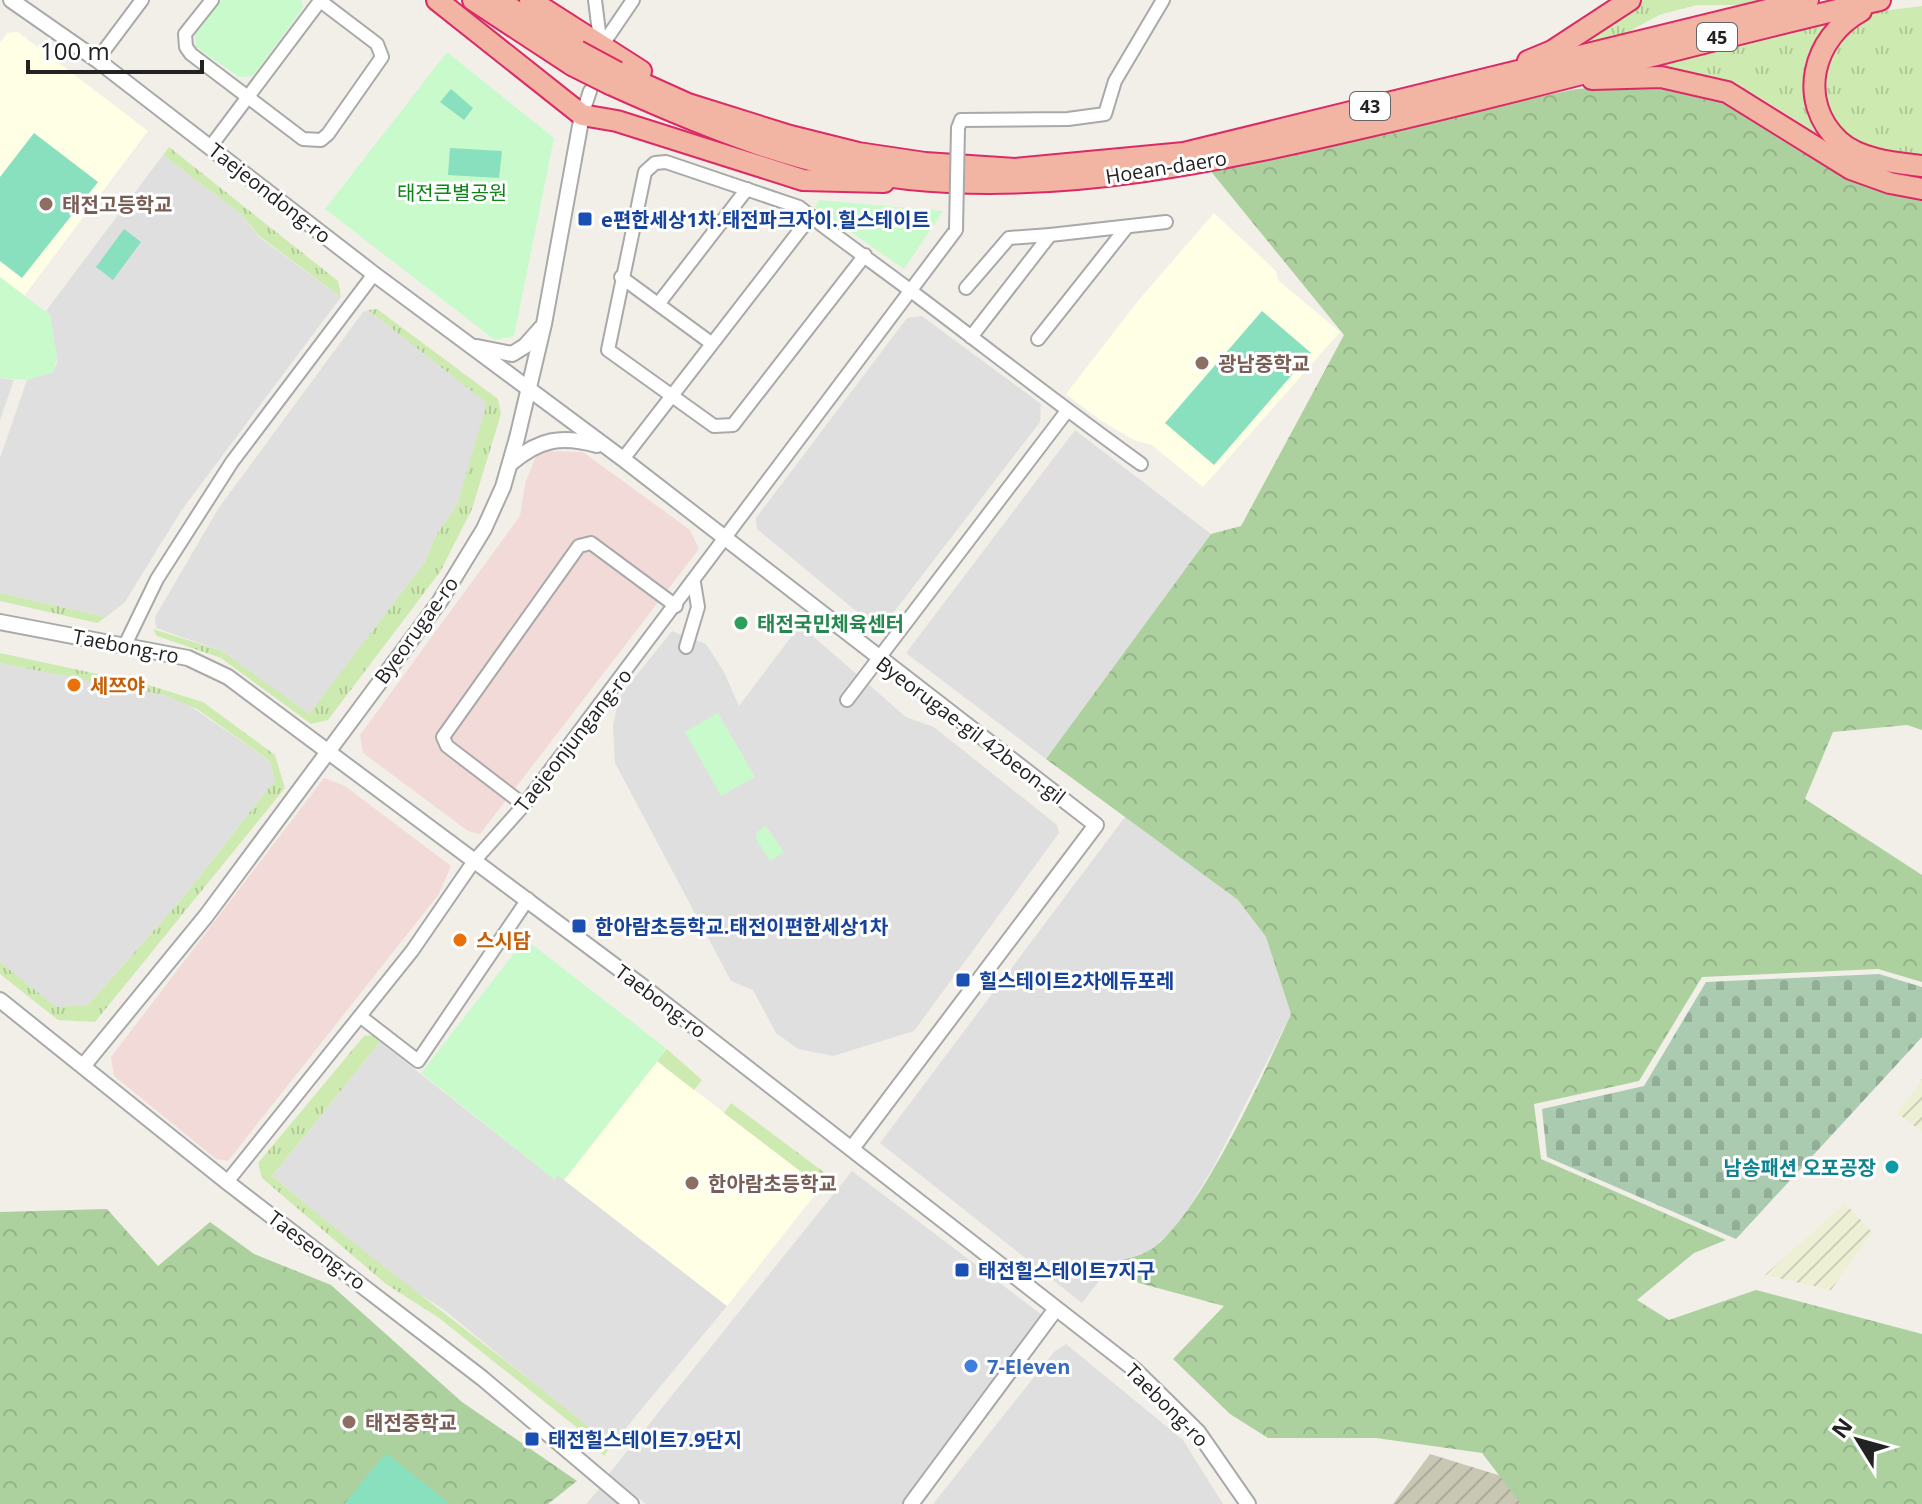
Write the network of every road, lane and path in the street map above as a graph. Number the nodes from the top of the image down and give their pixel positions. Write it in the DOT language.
graph roads {
  1 [pos="11,0"];
  2 [pos="142,0"];
  3 [pos="212,0"];
  4 [pos="319,0"];
  5 [pos="437,0"];
  6 [pos="473,0"];
  7 [pos="498,0"];
  8 [pos="530,0"];
  9 [pos="595,0"];
  10 [pos="633,0"];
  11 [pos="1163,0"];
  12 [pos="1630,0"];
  13 [pos="1808,0"];
  14 [pos="1882,0"];
  15 [pos="601,52"];
  16 [pos="575,58"];
  17 [pos="97,60"];
  18 [pos="1492,77"];
  19 [pos="614,78"];
  20 [pos="1556,80"];
  21 [pos="590,91"];
  22 [pos="247,97"];
  23 [pos="582,115"];
  24 [pos="211,146"];
  25 [pos="925,163"];
  26 [pos="1922,166"];
  27 [pos="907,179"];
  28 [pos="747,189"];
  29 [pos="1922,189"];
  30 [pos="811,216"];
  31 [pos="1166,222"];
  32 [pos="1126,228"];
  33 [pos="1050,235"];
  34 [pos="865,255"];
  35 [pos="374,274"];
  36 [pos="621,277"];
  37 [pos="966,288"];
  38 [pos="913,292"];
  39 [pos="659,303"];
  40 [pos="544,324"];
  41 [pos="971,337"];
  42 [pos="1038,339"];
  43 [pos="464,342"];
  44 [pos="711,343"];
  45 [pos="528,388"];
  46 [pos="673,396"];
  47 [pos="1067,411"];
  48 [pos="608,448"];
  49 [pos="623,459"];
  50 [pos="1141,464"];
  51 [pos="510,465"];
  52 [pos="726,538"];
  53 [pos="694,583"];
  54 [pos="676,606"];
  55 [pos="0,622"];
  56 [pos="125,645"];
  57 [pos="686,647"];
  58 [pos="878,659"];
  59 [pos="847,700"];
  60 [pos="327,749"];
  61 [pos="524,805"];
  62 [pos="474,861"];
  63 [pos="528,899"];
  64 [pos="0,1000"];
  65 [pos="361,1017"];
  66 [pos="84,1065"];
  67 [pos="853,1147"];
  68 [pos="227,1182"];
  69 [pos="1055,1310"];
  70 [pos="631,1504"];
  71 [pos="911,1504"];
  72 [pos="1248,1504"];
  1 -- 17 [label="street, Taejeondong-ro"];
  2 -- 17 [label="street"];
  3 -- 22 [label="street"];
  4 -- 22 [label="street"];
  4 -- 22 [label="street"];
  5 -- 23 [label="highway"];
  6 -- 16 [label="highway, 43"];
  7 -- 16 [label="highway, 43"];
  8 -- 15 [label="highway"];
  9 -- 15 [label="street"];
  10 -- 15 [label="street"];
  11 -- 38 [label="street, Taejeonjungang-ro, bridge"];
  12 -- 18 [label="highway"];
  13 -- 18 [label="highway, Hoean-daero / 43"];
  14 -- 20 [label="highway, Hoean-daero / 45"];
  14 -- 26 [label="highway"];
  15 -- 25 [label="highway"];
  16 -- 19 [label="highway, 43, bridge"];
  17 -- 24 [label="street, Taejeondong-ro"];
  18 -- 25 [label="highway, Hoean-daero / 43"];
  19 -- 25 [label="highway, Hoean-daero / 43"];
  19 -- 27 [label="highway, Hoean-daero / 43"];
  20 -- 27 [label="highway, Hoean-daero / 43"];
  20 -- 29 [label="highway"];
  21 -- 23 [label="street"];
  22 -- 24 [label="street"];
  23 -- 27 [label="highway"];
  23 -- 40 [label="street, Byeorugae-ro"];
  24 -- 35 [label="street, Taejeondong-ro"];
  28 -- 30 [label="street"];
  28 -- 36 [label="street"];
  28 -- 39 [label="street"];
  30 -- 34 [label="street"];
  30 -- 44 [label="street"];
  31 -- 32 [label="street"];
  32 -- 33 [label="street"];
  32 -- 42 [label="street"];
  33 -- 37 [label="street"];
  33 -- 41 [label="street"];
  34 -- 38 [label="street"];
  34 -- 46 [label="street"];
  35 -- 43 [label="street, Taejeondong-ro"];
  35 -- 56 [label="street"];
  36 -- 39 [label="street"];
  36 -- 46 [label="street"];
  38 -- 41 [label="street"];
  38 -- 52 [label="street, Taejeonjungang-ro"];
  39 -- 44 [label="street"];
  40 -- 43 [label="street"];
  40 -- 45 [label="street, Byeorugae-ro"];
  41 -- 47 [label="street"];
  43 -- 45 [label="street, Taejeondong-ro"];
  44 -- 46 [label="street"];
  45 -- 48 [label="street, Byeorugae-gil 42beon-gil"];
  45 -- 51 [label="street, Byeorugae-ro"];
  46 -- 49 [label="street"];
  47 -- 50 [label="street"];
  47 -- 58 [label="street"];
  48 -- 49 [label="street, Byeorugae-gil 42beon-gil"];
  48 -- 51 [label="street"];
  49 -- 52 [label="street, Byeorugae-gil 42beon-gil"];
  51 -- 60 [label="street, Byeorugae-ro"];
  52 -- 53 [label="street, Taejeonjungang-ro"];
  52 -- 58 [label="street, Byeorugae-gil 42beon-gil"];
  53 -- 54 [label="street, Taejeonjungang-ro"];
  53 -- 57 [label="street"];
  54 -- 61 [label="street, Taejeonjungang-ro"];
  54 -- 61 [label="street"];
  55 -- 56 [label="street, Taebong-ro"];
  56 -- 60 [label="street, Taebong-ro"];
  58 -- 59 [label="street"];
  58 -- 67 [label="street, Byeorugae-gil 42beon-gil"];
  60 -- 62 [label="street, Taebong-ro"];
  60 -- 66 [label="street, Byeorugae-ro"];
  61 -- 62 [label="street, Taejeonjungang-ro"];
  62 -- 63 [label="street, Taebong-ro"];
  62 -- 65 [label="street, Taejeonjungang-ro"];
  63 -- 65 [label="street"];
  63 -- 67 [label="street, Taebong-ro"];
  64 -- 66 [label="street, Taeseong-ro"];
  65 -- 68 [label="street, Taejeonjungang-ro"];
  66 -- 68 [label="street, Taeseong-ro"];
  67 -- 69 [label="street, Taebong-ro"];
  68 -- 70 [label="street, Taeseong-ro"];
  69 -- 71 [label="street"];
  69 -- 72 [label="street, Taebong-ro"];
}
